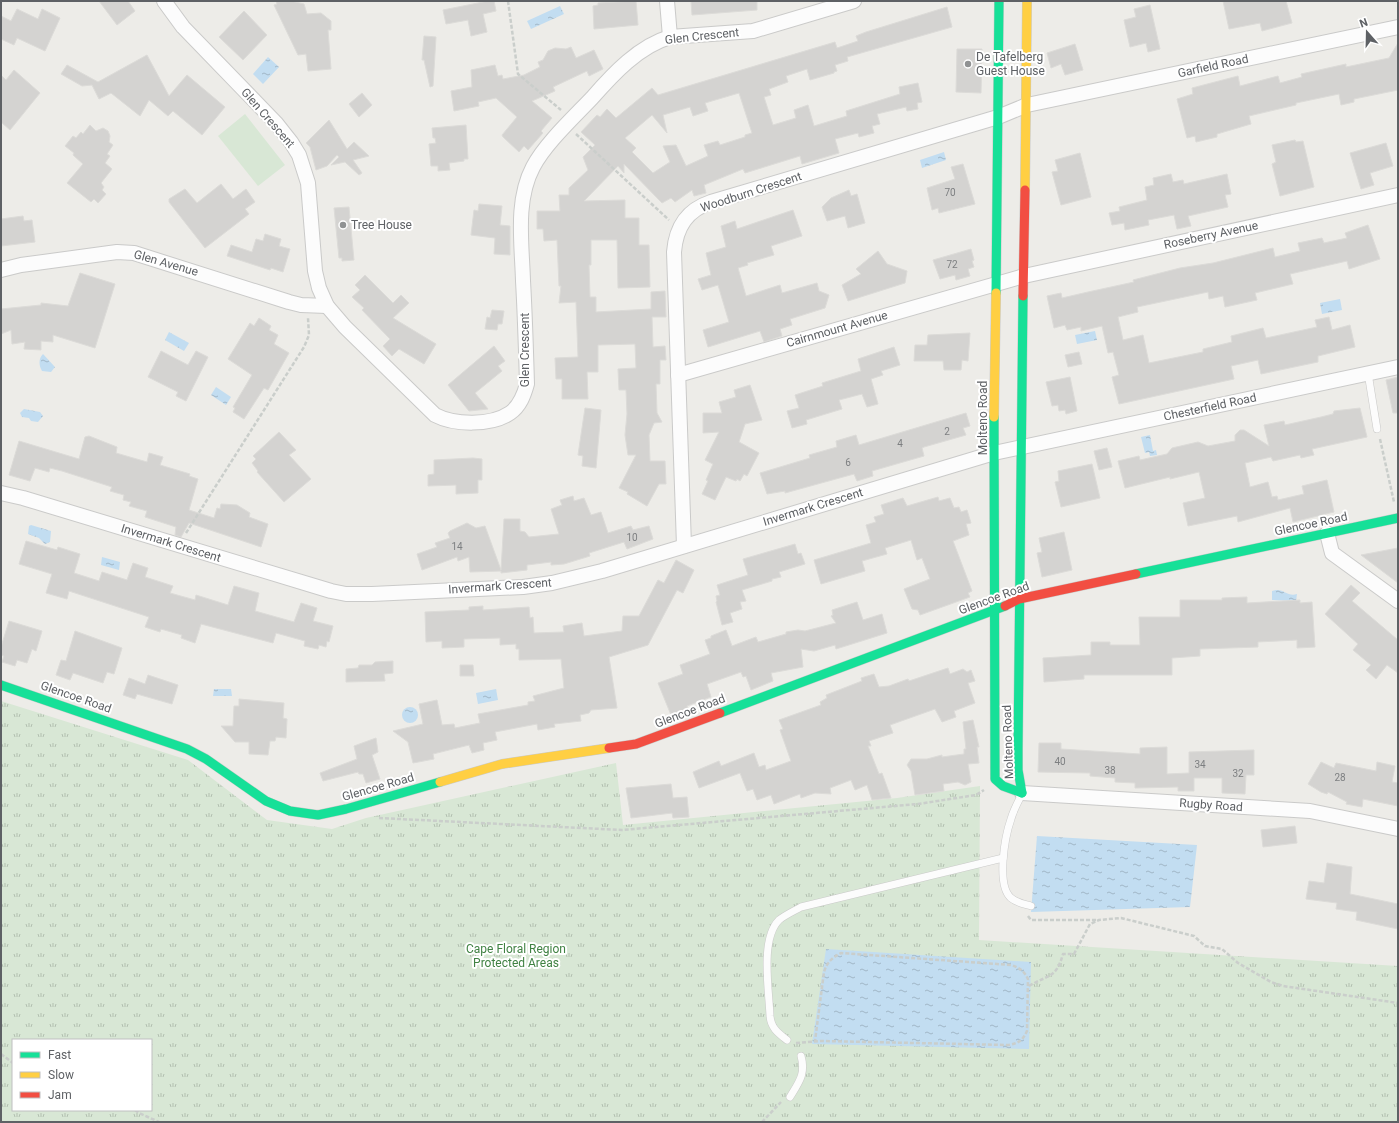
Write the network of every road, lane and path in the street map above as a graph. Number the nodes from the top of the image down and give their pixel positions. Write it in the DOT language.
graph roads {
  1 [pos="164,1"];
  2 [pos="508,1"];
  3 [pos="668,1"];
  4 [pos="854,1"];
  5 [pos="999,1"];
  6 [pos="1027,1"];
  7 [pos="831,4"];
  8 [pos="1398,27"];
  9 [pos="670,37"];
  10 [pos="1027,105"];
  11 [pos="565,113"];
  12 [pos="998,117"];
  13 [pos="578,135"];
  14 [pos="1398,195"];
  15 [pos="672,223"];
  16 [pos="1,270"];
  17 [pos="1024,276"];
  18 [pos="996,284"];
  19 [pos="308,305"];
  20 [pos="327,306"];
  21 [pos="1398,367"];
  22 [pos="1368,374"];
  23 [pos="678,375"];
  24 [pos="1002,385"];
  25 [pos="1023,386"];
  26 [pos="1377,429"];
  27 [pos="1022,447"];
  28 [pos="994,453"];
  29 [pos="1,493"];
  30 [pos="1398,518"];
  31 [pos="1327,532"];
  32 [pos="179,546"];
  33 [pos="684,546"];
  34 [pos="1013,571"];
  35 [pos="994,574"];
  36 [pos="1019,599"];
  37 [pos="1398,601"];
  38 [pos="995,610"];
  39 [pos="1007,682"];
  40 [pos="1,685"];
  41 [pos="1006,749"];
  42 [pos="998,782"];
  43 [pos="1022,793"];
  44 [pos="373,818"];
  45 [pos="1398,829"];
  46 [pos="1003,858"];
  47 [pos="1031,906"];
  48 [pos="1099,920"];
  49 [pos="1028,986"];
  50 [pos="1398,1003"];
  51 [pos="787,1040"];
  52 [pos="815,1041"];
  53 [pos="796,1043"];
  54 [pos="1,1054"];
  55 [pos="801,1056"];
  56 [pos="12,1062"];
  57 [pos="790,1097"];
  58 [pos="137,1111"];
  59 [pos="159,1122"];
  60 [pos="762,1122"];
  1 -- 20 [label="street, Glen Crescent"];
  2 -- 11 [label="path"];
  3 -- 9 [label="street"];
  4 -- 7 [label="street, Glen Crescent"];
  5 -- 12 [label="street, Molteno Road"];
  6 -- 10 [label="street, Molteno Road"];
  7 -- 9 [label="street, Glen Crescent"];
  8 -- 10 [label="street, Garfield Road"];
  9 -- 20 [label="street, Glen Crescent"];
  10 -- 12 [label="street, Garfield Road"];
  10 -- 17 [label="street, Molteno Road"];
  12 -- 18 [label="street, Molteno Road"];
  12 -- 23 [label="street, Woodburn Crescent"];
  13 -- 15 [label="path"];
  14 -- 17 [label="street, Roseberry Avenue"];
  16 -- 19 [label="street, Glen Avenue"];
  17 -- 18 [label="street, Roseberry Avenue"];
  17 -- 25 [label="street, Molteno Road"];
  18 -- 23 [label="street, Cairnmount Avenue"];
  18 -- 24 [label="street, Molteno Road"];
  19 -- 20 [label="street, Glen Avenue"];
  19 -- 32 [label="path"];
  21 -- 22 [label="street, Chesterfield Road"];
  22 -- 26 [label="lane"];
  22 -- 27 [label="street, Chesterfield Road"];
  23 -- 33 [label="street, Woodburn Crescent"];
  24 -- 25 [label="street"];
  24 -- 28 [label="street, Molteno Road"];
  25 -- 27 [label="street, Molteno Road"];
  26 -- 30 [label="path"];
  27 -- 28 [label="street, Chesterfield Road"];
  27 -- 34 [label="street, Molteno Road"];
  28 -- 33 [label="street, Invermark Crescent"];
  28 -- 35 [label="street, Molteno Road"];
  29 -- 32 [label="street, Invermark Crescent"];
  30 -- 31 [label="street, Glencoe Road"];
  31 -- 36 [label="street, Glencoe Road"];
  31 -- 37 [label="street"];
  32 -- 33 [label="street, Invermark Crescent"];
  34 -- 35 [label="street"];
  34 -- 36 [label="street, Molteno Road"];
  35 -- 38 [label="street, Molteno Road"];
  36 -- 38 [label="street, Glencoe Road"];
  36 -- 39 [label="street, Molteno Road"];
  38 -- 39 [label="street, Molteno Road"];
  38 -- 40 [label="street, Glencoe Road"];
  39 -- 41 [label="street, Molteno Road"];
  39 -- 41 [label="street, Molteno Road"];
  41 -- 42 [label="street, Molteno Road"];
  41 -- 43 [label="street, Molteno Road"];
  42 -- 43 [label="street, Molteno Road"];
  42 -- 44 [label="path"];
  43 -- 45 [label="street, Rugby Road"];
  43 -- 46 [label="lane"];
  46 -- 47 [label="lane"];
  46 -- 51 [label="lane"];
  47 -- 48 [label="path"];
  48 -- 49 [label="path"];
  48 -- 50 [label="path"];
  49 -- 52 [label="path"];
  49 -- 52 [label="path"];
  52 -- 53 [label="path"];
  54 -- 56 [label="path"];
  55 -- 57 [label="lane"];
  57 -- 60 [label="path"];
  58 -- 59 [label="path"];
}
